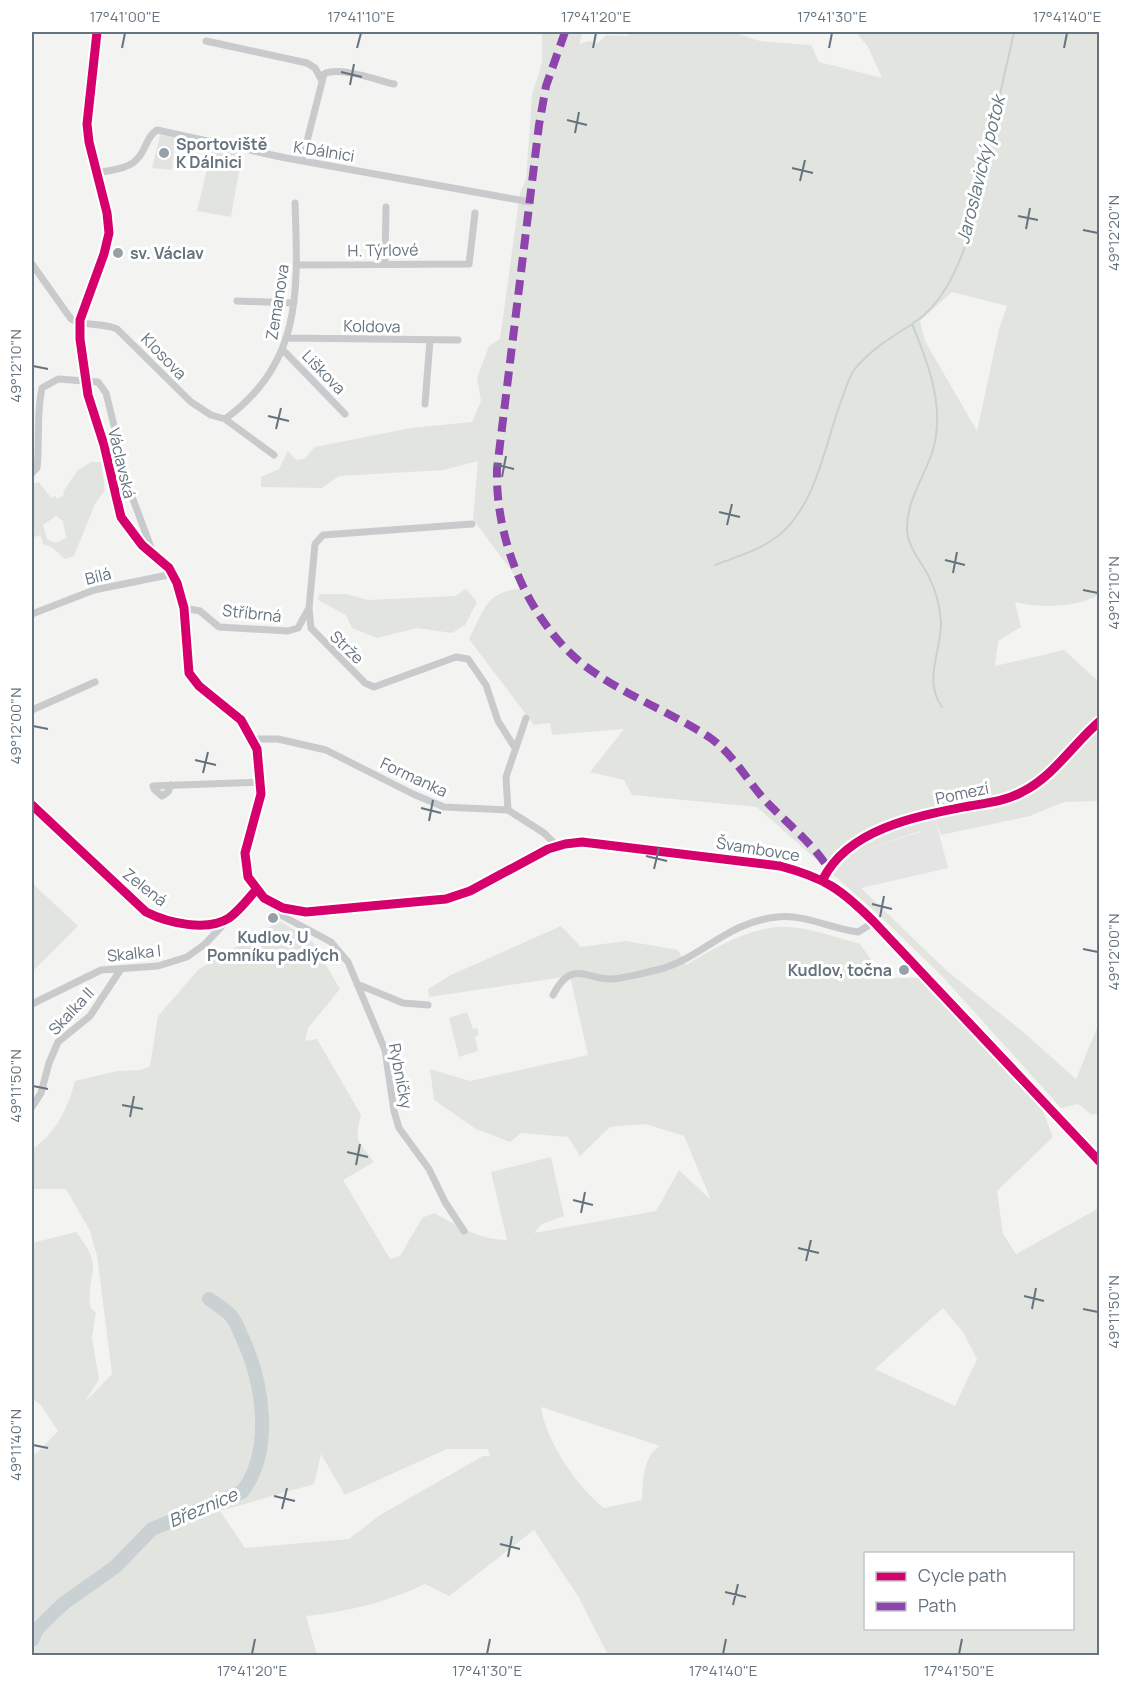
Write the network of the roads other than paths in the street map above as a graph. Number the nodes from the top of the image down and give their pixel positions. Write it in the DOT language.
graph roads {
  1 [pos="97,32"];
  2 [pos="206,41"];
  3 [pos="321,79"];
  4 [pos="394,84"];
  5 [pos="302,160"];
  6 [pos="97,173"];
  7 [pos="295,202"];
  8 [pos="530,202"];
  9 [pos="386,207"];
  10 [pos="475,213"];
  11 [pos="385,263"];
  12 [pos="32,264"];
  13 [pos="298,265"];
  14 [pos="237,301"];
  15 [pos="294,303"];
  16 [pos="80,323"];
  17 [pos="286,338"];
  18 [pos="430,340"];
  19 [pos="458,340"];
  20 [pos="283,350"];
  21 [pos="85,379"];
  22 [pos="425,404"];
  23 [pos="345,414"];
  24 [pos="225,419"];
  25 [pos="274,455"];
  26 [pos="32,473"];
  27 [pos="472,524"];
  28 [pos="153,554"];
  29 [pos="173,574"];
  30 [pos="184,608"];
  31 [pos="309,608"];
  32 [pos="32,614"];
  33 [pos="95,682"];
  34 [pos="32,710"];
  35 [pos="526,718"];
  36 [pos="1100,721"];
  37 [pos="253,739"];
  38 [pos="515,748"];
  39 [pos="261,782"];
  40 [pos="171,785"];
  41 [pos="32,805"];
  42 [pos="508,810"];
  43 [pos="556,846"];
  44 [pos="823,879"];
  45 [pos="256,890"];
  46 [pos="276,904"];
  47 [pos="231,917"];
  48 [pos="874,922"];
  49 [pos="121,969"];
  50 [pos="357,984"];
  51 [pos="553,995"];
  52 [pos="32,1004"];
  53 [pos="428,1005"];
  54 [pos="32,1107"];
  55 [pos="1100,1161"];
  56 [pos="464,1231"];
  1 -- 6 [label="street, Václavská"];
  2 -- 3 [label="street"];
  3 -- 4 [label="street"];
  3 -- 5 [label="street"];
  5 -- 6 [label="street, K Dálnici"];
  5 -- 8 [label="street, K Dálnici"];
  6 -- 16 [label="street, Václavská"];
  7 -- 13 [label="street, Zemanova"];
  9 -- 11 [label="street"];
  10 -- 11 [label="street, H. Týrlové"];
  11 -- 13 [label="street, H. Týrlové"];
  12 -- 16 [label="street"];
  13 -- 15 [label="street, Zemanova"];
  14 -- 15 [label="street"];
  15 -- 17 [label="street, Zemanova"];
  16 -- 21 [label="street, Václavská"];
  16 -- 24 [label="street, Klosova"];
  17 -- 18 [label="street, Koldova"];
  17 -- 20 [label="street, Zemanova"];
  18 -- 19 [label="street, Koldova"];
  18 -- 22 [label="street"];
  20 -- 23 [label="street, Liškova"];
  20 -- 24 [label="street, Zemanova"];
  21 -- 26 [label="street"];
  21 -- 28 [label="street, Václavská"];
  21 -- 28 [label="street"];
  24 -- 25 [label="street, Klosova"];
  27 -- 31 [label="street, Strže"];
  28 -- 29 [label="street, Václavská"];
  29 -- 30 [label="street, Václavská"];
  29 -- 32 [label="street, Bílá"];
  30 -- 31 [label="street, Stříbrná"];
  30 -- 37 [label="street, Václavská"];
  31 -- 38 [label="street, Strže"];
  33 -- 34 [label="street"];
  35 -- 38 [label="street"];
  36 -- 44 [label="street, Pomezí"];
  37 -- 39 [label="street, Václavská"];
  37 -- 42 [label="street, Formanka"];
  38 -- 42 [label="street"];
  39 -- 40 [label="street"];
  39 -- 45 [label="street, Václavská"];
  41 -- 47 [label="street, Zelená"];
  42 -- 43 [label="street, Formanka"];
  43 -- 44 [label="street, Švambovce"];
  43 -- 46 [label="street, Švambovce"];
  44 -- 48 [label="street, Švambovce"];
  45 -- 46 [label="street"];
  45 -- 47 [label="street"];
  46 -- 50 [label="street, Rybníčky"];
  47 -- 49 [label="street, Skalka I"];
  48 -- 51 [label="street"];
  48 -- 55 [label="street, Švambovce"];
  49 -- 52 [label="street, Skalka I"];
  49 -- 54 [label="street, Skalka II"];
  50 -- 53 [label="street"];
  50 -- 56 [label="street, Rybníčky"];
}
